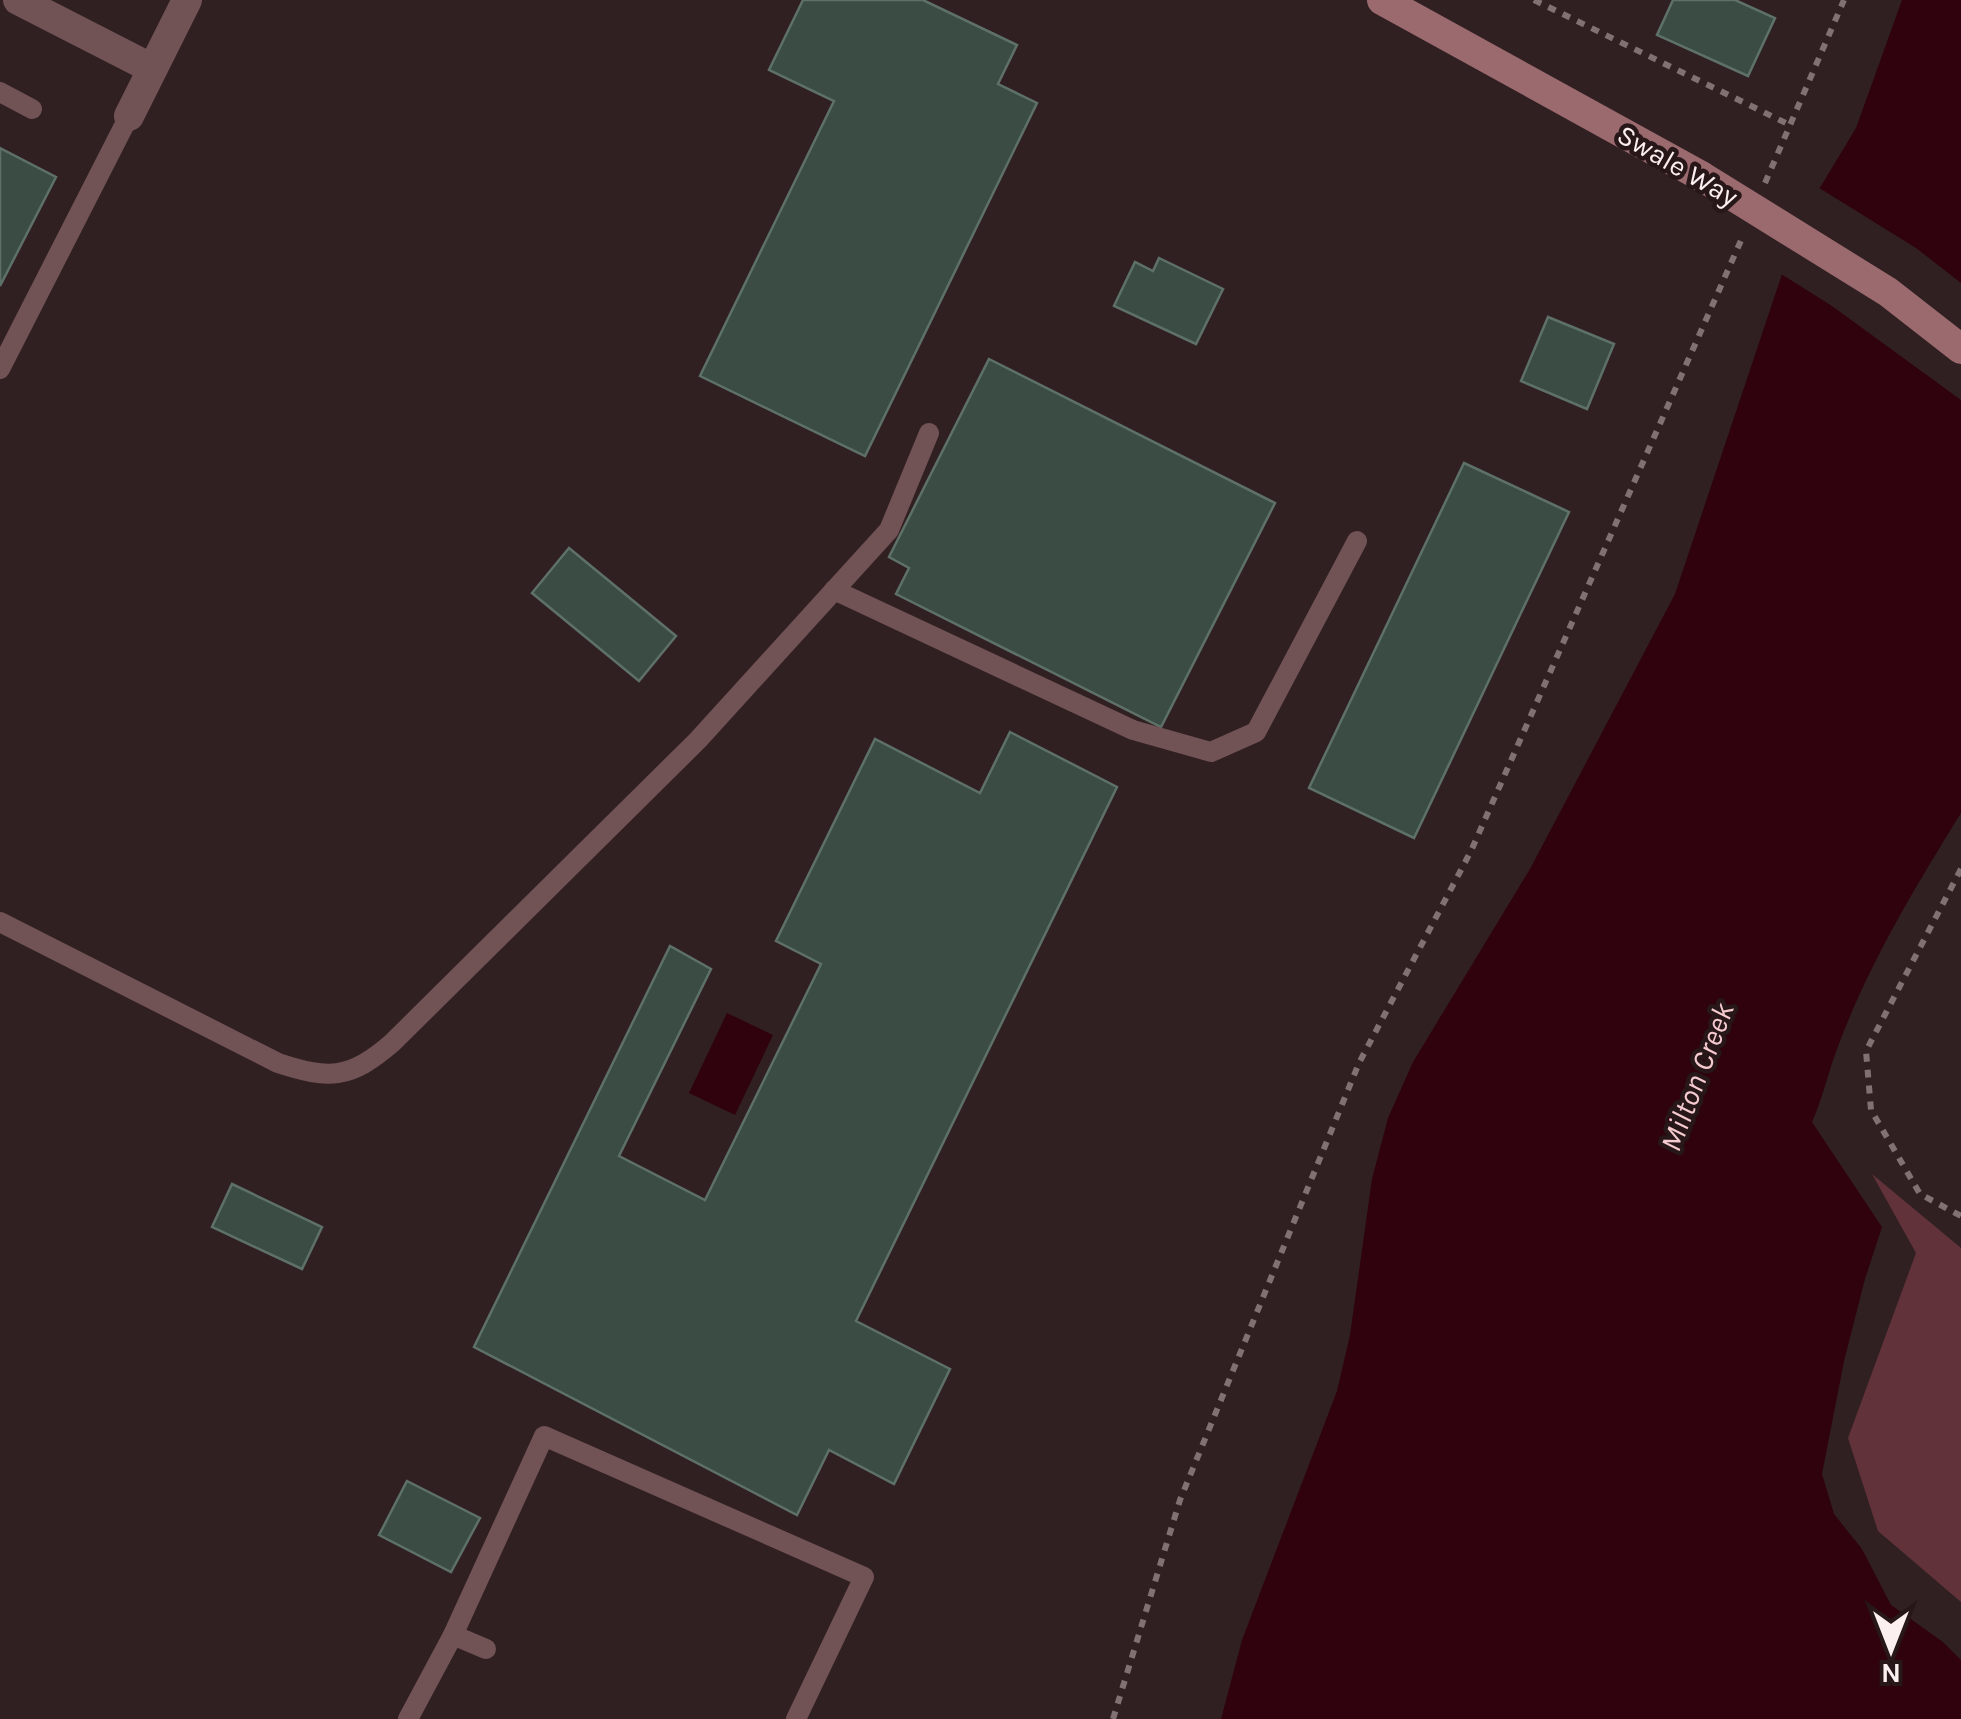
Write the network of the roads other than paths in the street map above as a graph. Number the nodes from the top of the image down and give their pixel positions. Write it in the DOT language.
graph roads {
  1 [pos="18,0"];
  2 [pos="187,0"];
  3 [pos="1382,0"];
  4 [pos="151,68"];
  5 [pos="0,92"];
  6 [pos="32,109"];
  7 [pos="129,116"];
  8 [pos="1961,349"];
  9 [pos="0,369"];
  10 [pos="929,432"];
  11 [pos="1357,541"];
  12 [pos="834,590"];
  13 [pos="0,922"];
  14 [pos="453,1635"];
  15 [pos="486,1649"];
  16 [pos="408,1719"];
  17 [pos="796,1719"];
  1 -- 4 [label="street"];
  2 -- 4 [label="street"];
  3 -- 8 [label="main road, Swale Way, bridge"];
  4 -- 7 [label="street"];
  5 -- 6 [label="lane"];
  7 -- 9 [label="lane"];
  10 -- 12 [label="lane"];
  11 -- 12 [label="lane"];
  12 -- 13 [label="lane"];
  14 -- 15 [label="lane"];
  14 -- 16 [label="lane"];
  14 -- 17 [label="lane"];
}
